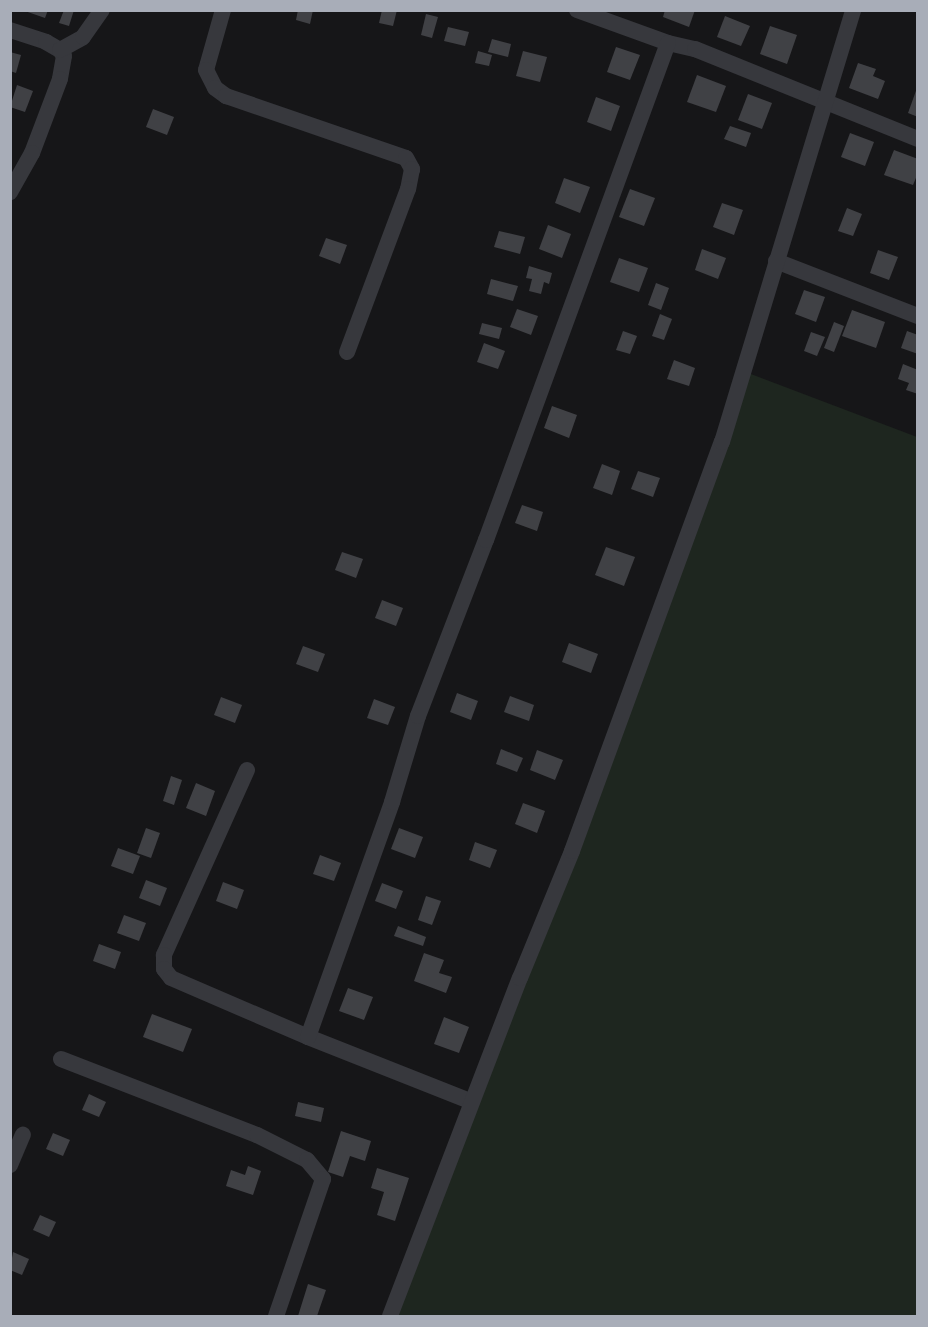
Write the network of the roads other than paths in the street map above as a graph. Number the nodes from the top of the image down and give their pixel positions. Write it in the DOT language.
graph roads {
  1 [pos="102,10"];
  2 [pos="223,10"];
  3 [pos="577,10"];
  4 [pos="852,10"];
  5 [pos="10,30"];
  6 [pos="668,43"];
  7 [pos="60,50"];
  8 [pos="824,102"];
  9 [pos="918,139"];
  10 [pos="10,192"];
  11 [pos="776,261"];
  12 [pos="918,316"];
  13 [pos="347,352"];
  14 [pos="247,770"];
  15 [pos="308,1037"];
  16 [pos="61,1059"];
  17 [pos="472,1102"];
  18 [pos="23,1135"];
  19 [pos="10,1165"];
  20 [pos="276,1317"];
  21 [pos="390,1317"];
  1 -- 7 [label="street"];
  2 -- 13 [label="street"];
  3 -- 6 [label="street"];
  4 -- 8 [label="street"];
  5 -- 7 [label="street"];
  6 -- 8 [label="street"];
  6 -- 15 [label="street"];
  7 -- 10 [label="street"];
  8 -- 9 [label="street"];
  8 -- 11 [label="street"];
  11 -- 12 [label="street"];
  11 -- 17 [label="street"];
  14 -- 15 [label="street"];
  15 -- 17 [label="street"];
  16 -- 20 [label="street"];
  17 -- 21 [label="street"];
  18 -- 19 [label="street"];
}
